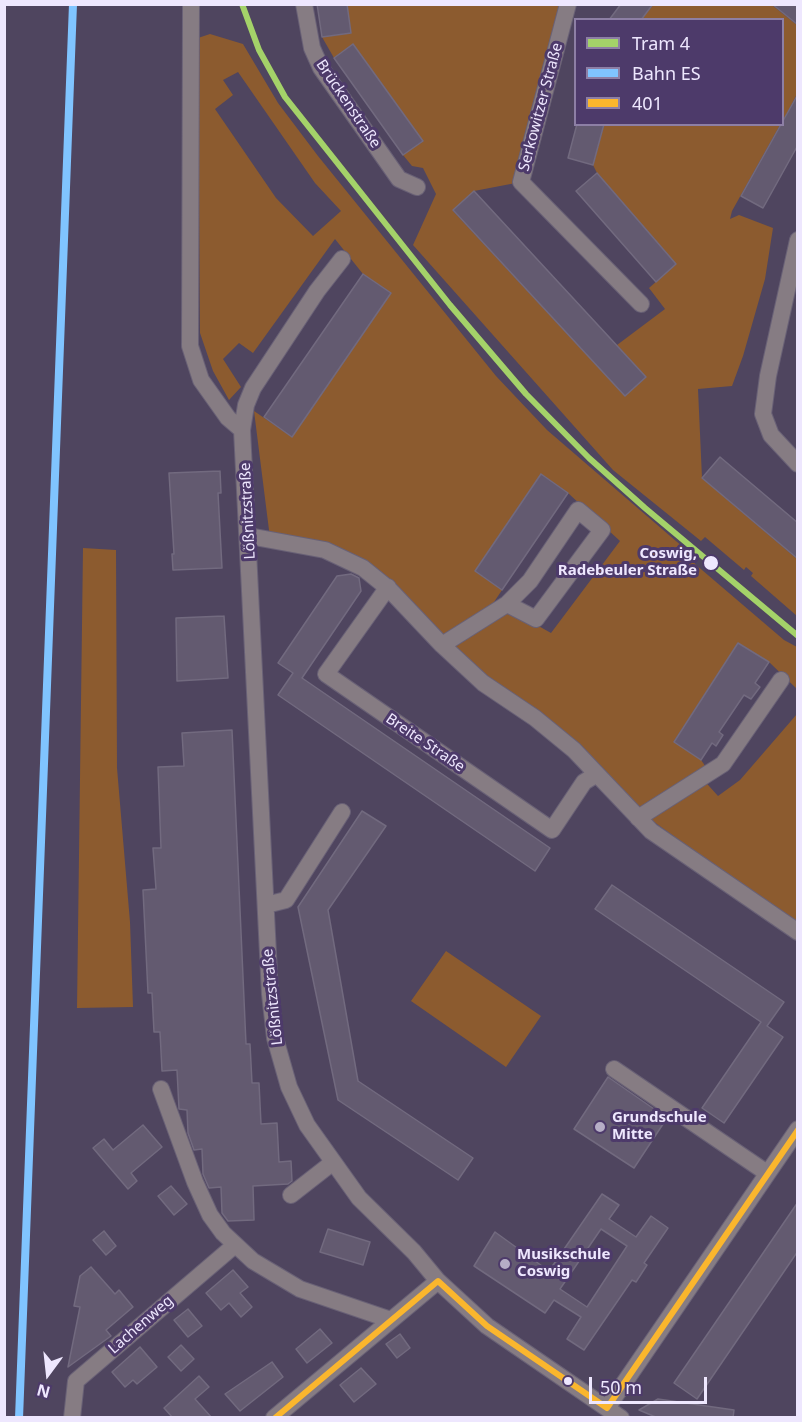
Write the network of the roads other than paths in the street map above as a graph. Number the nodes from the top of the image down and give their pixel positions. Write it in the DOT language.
graph roads {
  1 [pos="191,4"];
  2 [pos="304,4"];
  3 [pos="568,4"];
  4 [pos="417,187"];
  5 [pos="798,240"];
  6 [pos="342,259"];
  7 [pos="641,304"];
  8 [pos="242,430"];
  9 [pos="798,464"];
  10 [pos="249,536"];
  11 [pos="388,587"];
  12 [pos="507,604"];
  13 [pos="442,645"];
  14 [pos="781,680"];
  15 [pos="597,774"];
  16 [pos="342,812"];
  17 [pos="638,818"];
  18 [pos="266,905"];
  19 [pos="798,932"];
  20 [pos="614,1069"];
  21 [pos="161,1089"];
  22 [pos="798,1129"];
  23 [pos="332,1163"];
  24 [pos="767,1173"];
  25 [pos="291,1195"];
  26 [pos="235,1245"];
  27 [pos="438,1281"];
  28 [pos="391,1320"];
  29 [pos="614,1413"];
  30 [pos="72,1418"];
  31 [pos="274,1418"];
  1 -- 8 [label="street"];
  2 -- 4 [label="street, Brückenstraße"];
  3 -- 7 [label="street, Serkowitzer Straße"];
  5 -- 9 [label="street"];
  6 -- 8 [label="street, Lößnitzstraße"];
  8 -- 10 [label="street, Lößnitzstraße"];
  10 -- 11 [label="street"];
  10 -- 18 [label="street, Lößnitzstraße"];
  11 -- 13 [label="street"];
  11 -- 15 [label="street, Breite Straße"];
  12 -- 12 [label="street"];
  12 -- 13 [label="street"];
  13 -- 15 [label="street"];
  14 -- 17 [label="street"];
  15 -- 17 [label="street"];
  16 -- 18 [label="street"];
  17 -- 19 [label="street"];
  18 -- 23 [label="street, Lößnitzstraße"];
  20 -- 24 [label="street"];
  21 -- 26 [label="street"];
  22 -- 24 [label="street"];
  23 -- 25 [label="street"];
  23 -- 27 [label="street, Lößnitzstraße"];
  24 -- 29 [label="street"];
  26 -- 28 [label="street"];
  26 -- 30 [label="street, Lachenweg"];
  27 -- 28 [label="street"];
  27 -- 29 [label="street, Lößnitzstraße"];
  28 -- 31 [label="street"];
}
